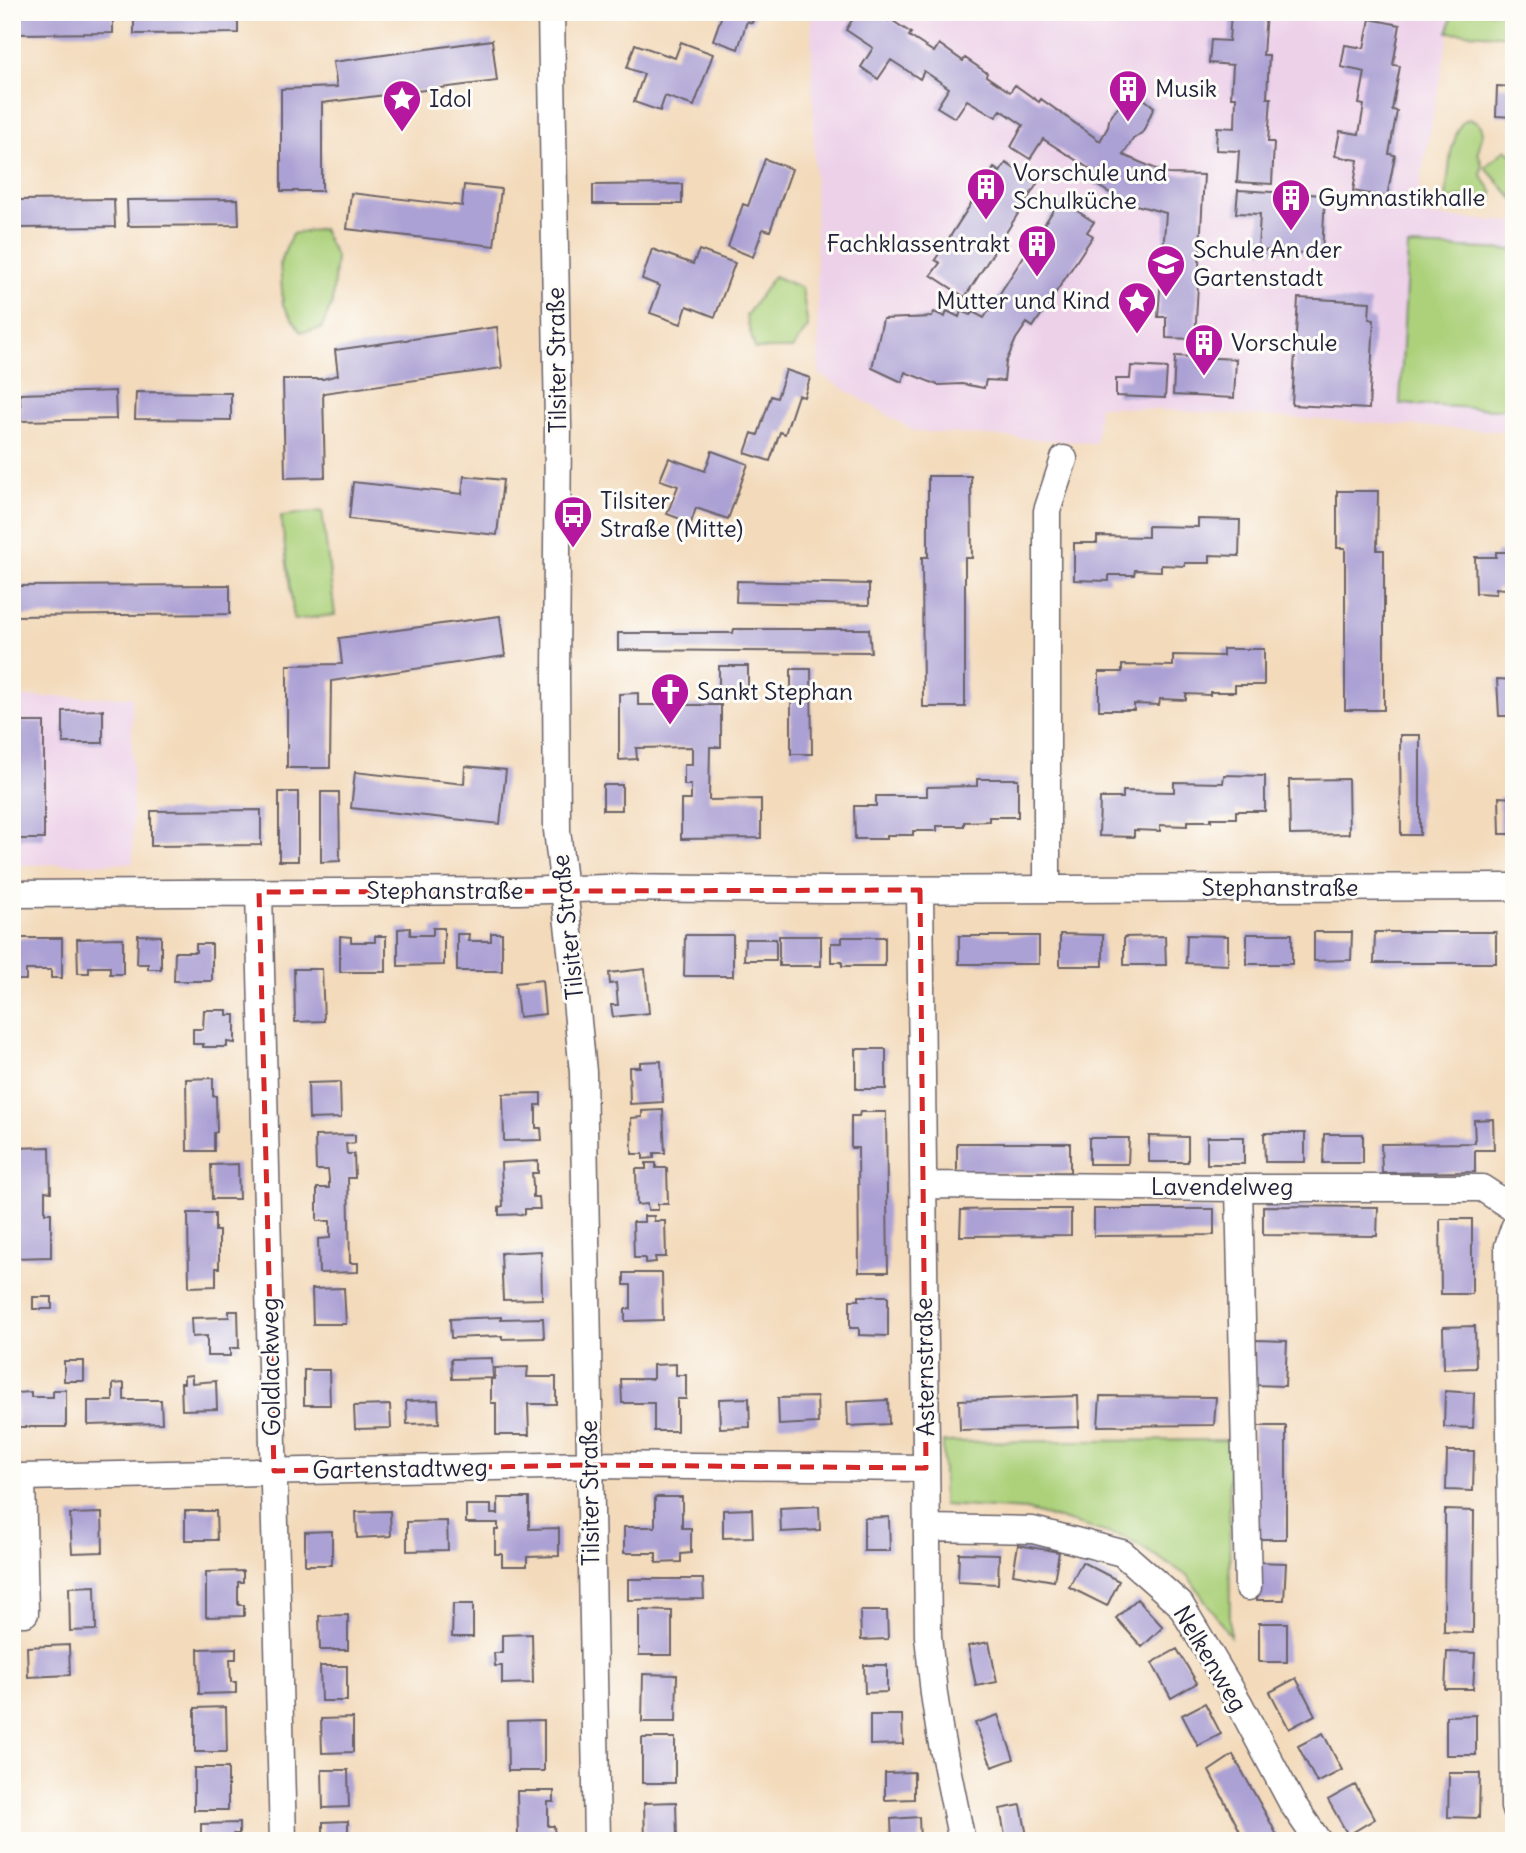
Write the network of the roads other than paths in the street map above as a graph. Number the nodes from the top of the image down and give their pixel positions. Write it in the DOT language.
graph roads {
  1 [pos="551,12"];
  2 [pos="1064,458"];
  3 [pos="1514,887"];
  4 [pos="1047,889"];
  5 [pos="565,890"];
  6 [pos="920,890"];
  7 [pos="259,892"];
  8 [pos="12,894"];
  9 [pos="923,1185"];
  10 [pos="1240,1188"];
  11 [pos="1514,1209"];
  12 [pos="1514,1228"];
  13 [pos="589,1465"];
  14 [pos="926,1468"];
  15 [pos="274,1471"];
  16 [pos="927,1528"];
  17 [pos="1512,1572"];
  18 [pos="1248,1587"];
  19 [pos="12,1613"];
  20 [pos="1514,1807"];
  21 [pos="283,1841"];
  22 [pos="597,1841"];
  23 [pos="962,1841"];
  24 [pos="1318,1841"];
  1 -- 5 [label="street, Tilsiter Straße"];
  2 -- 4 [label="street"];
  3 -- 4 [label="street, Stephanstraße"];
  4 -- 6 [label="street, Stephanstraße"];
  5 -- 6 [label="street, Stephanstraße"];
  5 -- 7 [label="street, Stephanstraße"];
  5 -- 13 [label="street, Tilsiter Straße"];
  6 -- 9 [label="street, Asternstraße"];
  7 -- 8 [label="street, Stephanstraße"];
  7 -- 15 [label="street, Goldlackweg"];
  9 -- 10 [label="street, Lavendelweg"];
  9 -- 14 [label="street, Asternstraße"];
  10 -- 11 [label="street, Lavendelweg"];
  10 -- 18 [label="street"];
  12 -- 17 [label="street"];
  13 -- 14 [label="street, Gartenstadtweg"];
  13 -- 15 [label="street, Gartenstadtweg"];
  13 -- 22 [label="street, Tilsiter Straße"];
  14 -- 16 [label="street, Asternstraße"];
  15 -- 19 [label="street, Gartenstadtweg"];
  15 -- 21 [label="street, Goldlackweg"];
  16 -- 23 [label="street, Asternstraße"];
  16 -- 24 [label="street, Nelkenweg"];
  17 -- 20 [label="street"];
}
